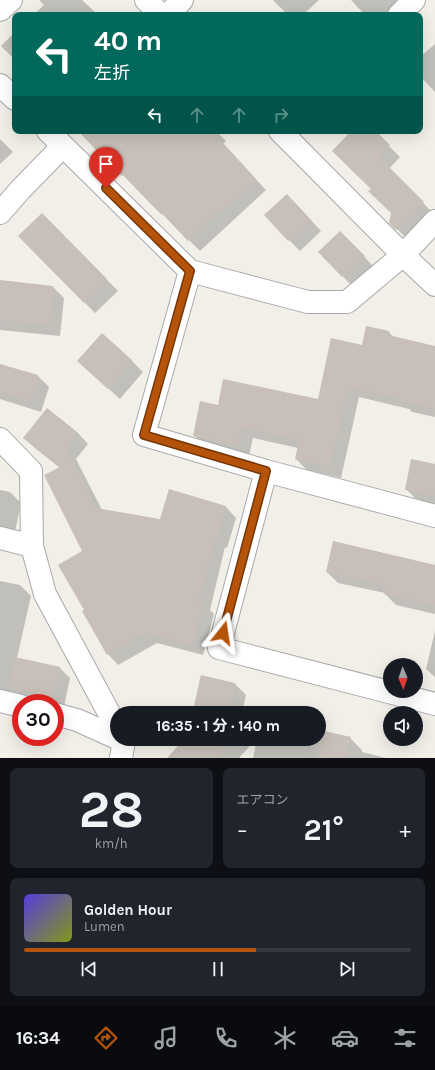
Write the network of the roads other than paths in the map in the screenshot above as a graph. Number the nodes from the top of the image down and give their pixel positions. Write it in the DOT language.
graph roads {
  1 [pos="11,0"];
  2 [pos="146,0"];
  3 [pos="182,0"];
  4 [pos="414,0"];
  5 [pos="0,10"];
  6 [pos="159,12"];
  7 [pos="171,12"];
  8 [pos="402,12"];
  9 [pos="0,85"];
  10 [pos="12,96"];
  11 [pos="284,134"];
  12 [pos="56,138"];
  13 [pos="0,213"];
  14 [pos="435,221"];
  15 [pos="403,255"];
  16 [pos="190,271"];
  17 [pos="435,285"];
  18 [pos="0,439"];
  19 [pos="266,471"];
  20 [pos="435,516"];
  21 [pos="0,538"];
  22 [pos="32,546"];
  23 [pos="0,701"];
  24 [pos="12,704"];
  25 [pos="435,704"];
  26 [pos="64,716"];
  27 [pos="110,721"];
  28 [pos="110,736"];
  1 -- 5 [label="street"];
  2 -- 6 [label="street"];
  3 -- 7 [label="street"];
  4 -- 8 [label="street"];
  9 -- 10 [label="street"];
  11 -- 15 [label="street"];
  12 -- 13 [label="street"];
  12 -- 16 [label="street"];
  14 -- 15 [label="street"];
  15 -- 16 [label="street"];
  15 -- 17 [label="street"];
  16 -- 19 [label="street"];
  18 -- 22 [label="street"];
  19 -- 20 [label="street"];
  19 -- 25 [label="street"];
  21 -- 22 [label="street"];
  22 -- 27 [label="street"];
  23 -- 24 [label="street"];
  26 -- 28 [label="street"];
}
